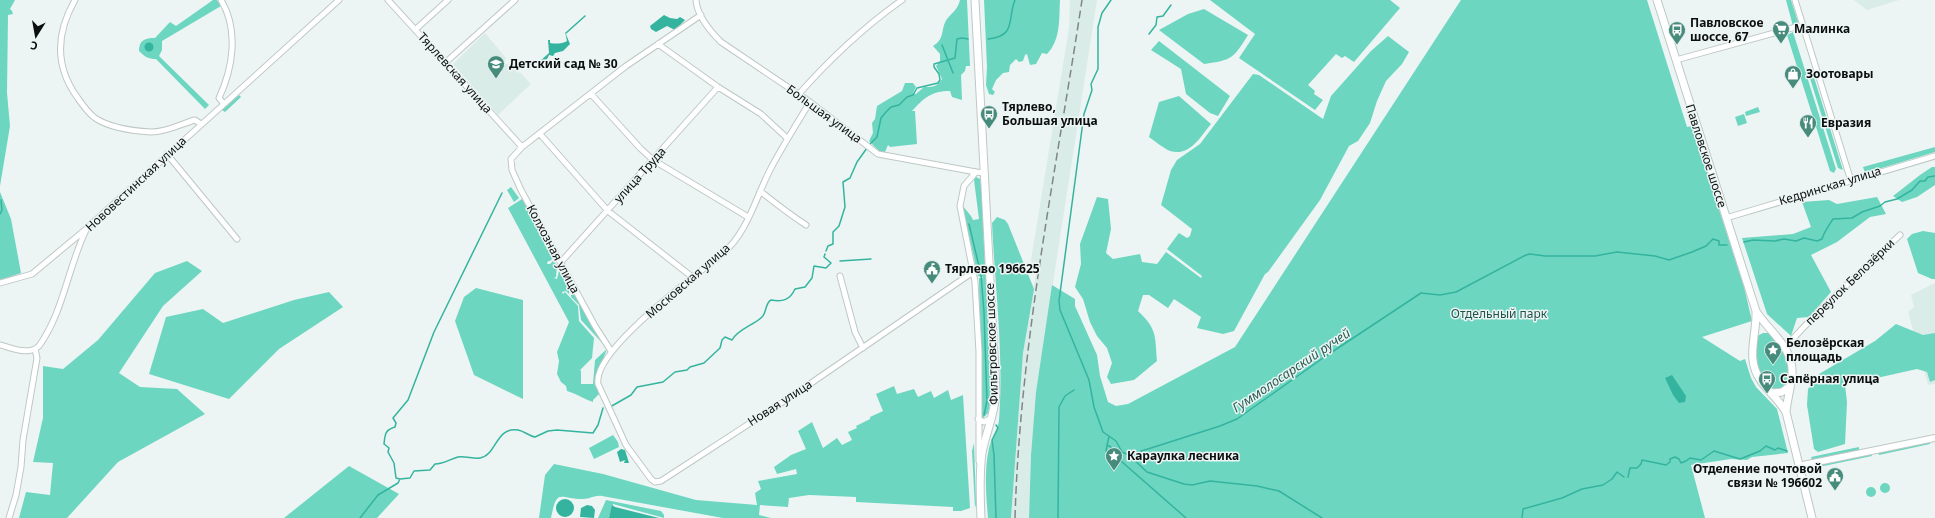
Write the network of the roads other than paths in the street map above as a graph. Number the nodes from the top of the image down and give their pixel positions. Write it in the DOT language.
graph roads {
  1 [pos="75,0"];
  2 [pos="221,0"];
  3 [pos="339,0"];
  4 [pos="388,0"];
  5 [pos="448,0"];
  6 [pos="515,0"];
  7 [pos="696,0"];
  8 [pos="902,0"];
  9 [pos="976,0"];
  10 [pos="1657,0"];
  11 [pos="1795,0"];
  12 [pos="701,15"];
  13 [pos="1803,24"];
  14 [pos="416,29"];
  15 [pos="658,44"];
  16 [pos="1676,60"];
  17 [pos="445,63"];
  18 [pos="718,88"];
  19 [pos="591,94"];
  20 [pos="798,95"];
  21 [pos="810,102"];
  22 [pos="224,104"];
  23 [pos="201,124"];
  24 [pos="540,134"];
  25 [pos="787,138"];
  26 [pos="522,147"];
  27 [pos="167,154"];
  28 [pos="1935,156"];
  29 [pos="653,160"];
  30 [pos="976,172"];
  31 [pos="984,173"];
  32 [pos="1851,180"];
  33 [pos="760,191"];
  34 [pos="608,211"];
  35 [pos="748,217"];
  36 [pos="1726,218"];
  37 [pos="806,225"];
  38 [pos="87,228"];
  39 [pos="1900,235"];
  40 [pos="237,239"];
  41 [pos="562,262"];
  42 [pos="973,272"];
  43 [pos="691,276"];
  44 [pos="840,276"];
  45 [pos="0,283"];
  46 [pos="1756,311"];
  47 [pos="1769,329"];
  48 [pos="1754,336"];
  49 [pos="0,345"];
  50 [pos="1785,347"];
  51 [pos="863,348"];
  52 [pos="35,349"];
  53 [pos="611,351"];
  54 [pos="1789,387"];
  55 [pos="1771,392"];
  56 [pos="611,411"];
  57 [pos="1786,412"];
  58 [pos="992,418"];
  59 [pos="978,419"];
  60 [pos="1935,438"];
  61 [pos="1798,466"];
  62 [pos="980,477"];
  63 [pos="9,518"];
  64 [pos="981,518"];
  65 [pos="1812,518"];
  1 -- 23 [label="street"];
  2 -- 22 [label="street"];
  3 -- 22 [label="street, Нововестинская улица"];
  4 -- 14 [label="street, Тярлевская улица"];
  5 -- 14 [label="street"];
  6 -- 17 [label="street"];
  7 -- 12 [label="street, Большая улица"];
  8 -- 20 [label="street"];
  9 -- 31 [label="main road, Фильтровское шоссе"];
  10 -- 16 [label="main road, Павловское шоссе"];
  11 -- 13 [label="street"];
  12 -- 15 [label="street, Колхозная улица"];
  12 -- 20 [label="street, Большая улица"];
  13 -- 16 [label="street"];
  13 -- 32 [label="street"];
  14 -- 17 [label="street, Тярлевская улица"];
  15 -- 18 [label="street"];
  15 -- 19 [label="street, Колхозная улица"];
  16 -- 36 [label="main road, Павловское шоссе"];
  17 -- 26 [label="street, Тярлевская улица"];
  18 -- 25 [label="street"];
  18 -- 29 [label="street, улица Труда"];
  19 -- 24 [label="street, Колхозная улица"];
  19 -- 29 [label="street"];
  20 -- 21 [label="street, Большая улица"];
  21 -- 25 [label="street, Московская улица"];
  21 -- 30 [label="street, Большая улица"];
  22 -- 23 [label="street, Нововестинская улица"];
  23 -- 27 [label="street, Нововестинская улица"];
  24 -- 26 [label="street, Колхозная улица"];
  24 -- 34 [label="street"];
  25 -- 33 [label="street, Московская улица"];
  26 -- 41 [label="street, Колхозная улица"];
  27 -- 38 [label="street, Нововестинская улица"];
  27 -- 40 [label="street"];
  28 -- 32 [label="street, Кедринская улица"];
  29 -- 34 [label="street, улица Труда"];
  29 -- 35 [label="street"];
  30 -- 31 [label="street, Большая улица"];
  30 -- 42 [label="street"];
  31 -- 58 [label="main road, Фильтровское шоссе"];
  32 -- 36 [label="street, Кедринская улица"];
  33 -- 35 [label="street, Московская улица"];
  33 -- 37 [label="street"];
  34 -- 41 [label="street, улица Труда"];
  34 -- 43 [label="street"];
  35 -- 43 [label="street, Московская улица"];
  36 -- 46 [label="main road, Павловское шоссе"];
  38 -- 45 [label="street"];
  38 -- 52 [label="street, Нововестинская улица"];
  39 -- 50 [label="street, переулок Белозёрки"];
  41 -- 53 [label="street, Колхозная улица"];
  42 -- 51 [label="street, Новая улица"];
  42 -- 59 [label="street"];
  43 -- 53 [label="street, Московская улица"];
  44 -- 51 [label="street"];
  46 -- 47 [label="main road, Павловское шоссе"];
  46 -- 48 [label="main road, Павловское шоссе"];
  47 -- 48 [label="main road"];
  47 -- 50 [label="main road"];
  48 -- 55 [label="main road"];
  49 -- 52 [label="street"];
  50 -- 54 [label="main road"];
  51 -- 56 [label="street, Новая улица"];
  52 -- 63 [label="street"];
  53 -- 56 [label="street, Московская улица"];
  54 -- 55 [label="main road"];
  54 -- 57 [label="main road"];
  55 -- 57 [label="main road"];
  57 -- 61 [label="main road"];
  58 -- 59 [label="street"];
  58 -- 62 [label="main road, Фильтровское шоссе"];
  59 -- 62 [label="street"];
  60 -- 61 [label="street"];
  61 -- 65 [label="main road"];
  62 -- 64 [label="main road, Фильтровское шоссе"];
}
